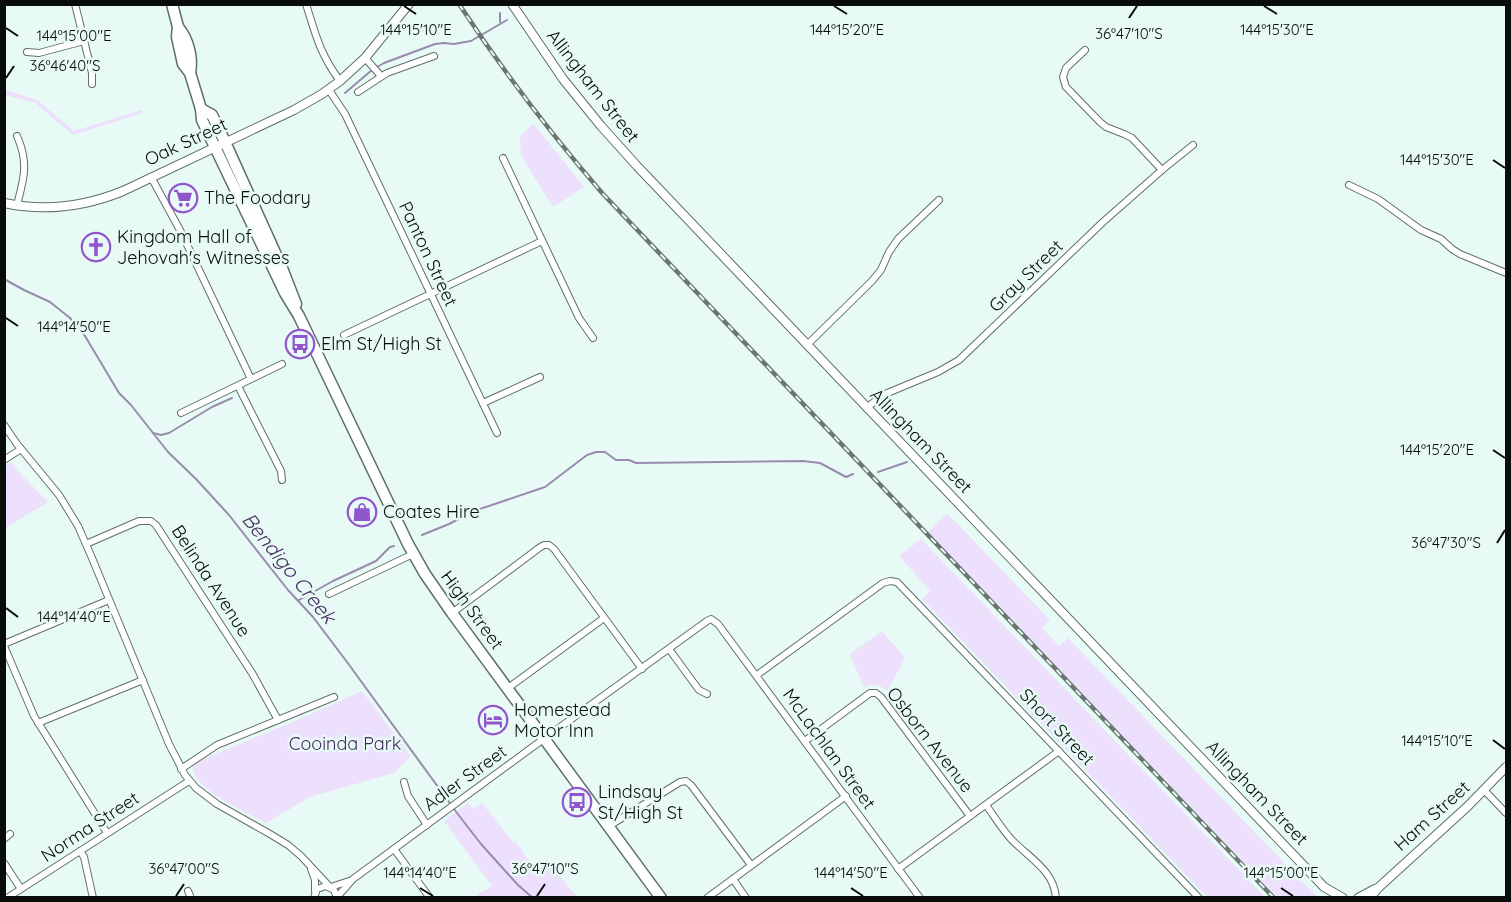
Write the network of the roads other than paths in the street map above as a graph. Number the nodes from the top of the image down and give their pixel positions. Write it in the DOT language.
graph roads {
  1 [pos="75,4"];
  2 [pos="172,4"];
  3 [pos="306,4"];
  4 [pos="409,4"];
  5 [pos="512,4"];
  6 [pos="84,41"];
  7 [pos="1085,50"];
  8 [pos="27,52"];
  9 [pos="434,56"];
  10 [pos="365,58"];
  11 [pos="381,76"];
  12 [pos="340,81"];
  13 [pos="92,84"];
  14 [pos="329,90"];
  15 [pos="358,92"];
  16 [pos="17,136"];
  17 [pos="220,145"];
  18 [pos="1193,145"];
  19 [pos="502,158"];
  20 [pos="1162,170"];
  21 [pos="151,177"];
  22 [pos="1349,185"];
  23 [pos="939,200"];
  24 [pos="4,202"];
  25 [pos="17,205"];
  26 [pos="542,242"];
  27 [pos="1506,273"];
  28 [pos="431,295"];
  29 [pos="344,335"];
  30 [pos="593,339"];
  31 [pos="807,345"];
  32 [pos="282,364"];
  33 [pos="540,377"];
  34 [pos="251,379"];
  35 [pos="238,386"];
  36 [pos="483,403"];
  37 [pos="866,408"];
  38 [pos="181,413"];
  39 [pos="4,425"];
  40 [pos="497,433"];
  41 [pos="21,449"];
  42 [pos="4,460"];
  43 [pos="282,480"];
  44 [pos="86,544"];
  45 [pos="413,554"];
  46 [pos="329,594"];
  47 [pos="109,600"];
  48 [pos="452,613"];
  49 [pos="604,618"];
  50 [pos="712,620"];
  51 [pos="4,645"];
  52 [pos="669,649"];
  53 [pos="642,669"];
  54 [pos="758,675"];
  55 [pos="143,680"];
  56 [pos="508,688"];
  57 [pos="706,694"];
  58 [pos="334,697"];
  59 [pos="278,720"];
  60 [pos="38,723"];
  61 [pos="545,738"];
  62 [pos="805,741"];
  63 [pos="1059,751"];
  64 [pos="1506,767"];
  65 [pos="181,769"];
  66 [pos="189,781"];
  67 [pos="404,782"];
  68 [pos="1485,790"];
  69 [pos="846,796"];
  70 [pos="986,805"];
  71 [pos="1506,813"];
  72 [pos="970,816"];
  73 [pos="427,825"];
  74 [pos="609,826"];
  75 [pos="107,833"];
  76 [pos="394,849"];
  77 [pos="80,850"];
  78 [pos="4,863"];
  79 [pos="751,866"];
  80 [pos="311,868"];
  81 [pos="898,869"];
  82 [pos="353,879"];
  83 [pos="733,879"];
  84 [pos="330,886"];
  85 [pos="1324,887"];
  86 [pos="1378,888"];
  87 [pos="21,889"];
  88 [pos="315,895"];
  89 [pos="7,897"];
  90 [pos="93,897"];
  91 [pos="337,897"];
  92 [pos="430,897"];
  93 [pos="661,897"];
  94 [pos="707,897"];
  95 [pos="746,897"];
  96 [pos="920,897"];
  97 [pos="1056,897"];
  98 [pos="1199,897"];
  99 [pos="1330,897"];
  100 [pos="1343,897"];
  101 [pos="1358,897"];
  102 [pos="1370,897"];
  1 -- 6 [label="street"];
  2 -- 17 [label="highway, High Street"];
  3 -- 12 [label="street"];
  4 -- 10 [label="street, Oak Street"];
  5 -- 31 [label="street, Allingham Street"];
  6 -- 8 [label="street"];
  6 -- 13 [label="street"];
  7 -- 20 [label="street"];
  9 -- 11 [label="street"];
  10 -- 11 [label="street"];
  10 -- 12 [label="street, Oak Street"];
  11 -- 15 [label="street"];
  12 -- 14 [label="street, Oak Street"];
  14 -- 17 [label="street, Oak Street"];
  14 -- 28 [label="street, Panton Street"];
  16 -- 25 [label="street"];
  17 -- 21 [label="street, Oak Street"];
  17 -- 45 [label="highway, High Street"];
  18 -- 20 [label="street, Gray Street"];
  19 -- 26 [label="street"];
  20 -- 37 [label="street, Gray Street"];
  21 -- 25 [label="street, Oak Street"];
  21 -- 34 [label="street"];
  22 -- 27 [label="street"];
  23 -- 31 [label="street"];
  24 -- 25 [label="street, Oak Street"];
  26 -- 28 [label="street"];
  26 -- 30 [label="street"];
  28 -- 29 [label="street"];
  28 -- 36 [label="street, Panton Street"];
  31 -- 37 [label="street, Allingham Street"];
  32 -- 34 [label="street"];
  33 -- 36 [label="street"];
  34 -- 35 [label="street"];
  35 -- 38 [label="street"];
  35 -- 43 [label="street"];
  36 -- 40 [label="street, Panton Street"];
  37 -- 85 [label="street, Allingham Street"];
  39 -- 41 [label="street"];
  41 -- 42 [label="street"];
  41 -- 44 [label="street"];
  44 -- 47 [label="street"];
  44 -- 59 [label="street, Belinda Avenue"];
  45 -- 46 [label="street"];
  45 -- 48 [label="highway, High Street"];
  47 -- 51 [label="street"];
  47 -- 55 [label="street"];
  48 -- 49 [label="street"];
  48 -- 56 [label="highway, High Street"];
  49 -- 53 [label="street"];
  49 -- 56 [label="street"];
  50 -- 52 [label="street, Adler Street"];
  50 -- 54 [label="street, McLachlan Street"];
  51 -- 60 [label="street"];
  52 -- 53 [label="street, Adler Street"];
  52 -- 57 [label="street"];
  53 -- 61 [label="street, Adler Street"];
  54 -- 62 [label="street, McLachlan Street"];
  54 -- 63 [label="street, Short Street"];
  55 -- 60 [label="street"];
  55 -- 65 [label="street"];
  56 -- 61 [label="highway, High Street"];
  58 -- 59 [label="street"];
  59 -- 65 [label="street"];
  60 -- 75 [label="street"];
  61 -- 73 [label="street, Adler Street"];
  61 -- 74 [label="highway, High Street"];
  62 -- 69 [label="street, McLachlan Street"];
  62 -- 72 [label="street, Osborn Avenue"];
  63 -- 70 [label="street"];
  63 -- 98 [label="street, Short Street"];
  64 -- 68 [label="street, Ham Street"];
  65 -- 66 [label="street"];
  66 -- 75 [label="street, Norma Street"];
  66 -- 80 [label="street"];
  67 -- 73 [label="street"];
  68 -- 71 [label="street"];
  68 -- 86 [label="street, Ham Street"];
  69 -- 79 [label="street"];
  69 -- 81 [label="street, McLachlan Street"];
  70 -- 72 [label="street"];
  70 -- 97 [label="street, Osborn Avenue"];
  72 -- 81 [label="street"];
  73 -- 76 [label="street, Adler Street"];
  74 -- 79 [label="street"];
  74 -- 93 [label="highway, High Street"];
  75 -- 77 [label="street, Norma Street"];
  76 -- 82 [label="street, Adler Street"];
  76 -- 92 [label="street"];
  77 -- 87 [label="street, Norma Street"];
  77 -- 90 [label="street"];
  78 -- 87 [label="street"];
  79 -- 83 [label="street"];
  80 -- 84 [label="street"];
  80 -- 88 [label="street"];
  81 -- 96 [label="street, McLachlan Street"];
  82 -- 84 [label="street, Adler Street"];
  82 -- 91 [label="street, Adler Street"];
  83 -- 94 [label="street"];
  83 -- 95 [label="street"];
  84 -- 88 [label="street, Adler Street"];
  84 -- 91 [label="street"];
  85 -- 99 [label="street, Allingham Street"];
  85 -- 100 [label="street, Allingham Street"];
  86 -- 101 [label="street, Ham Street"];
  86 -- 102 [label="street, Ham Street"];
  87 -- 89 [label="street, Norma Street"];
}
